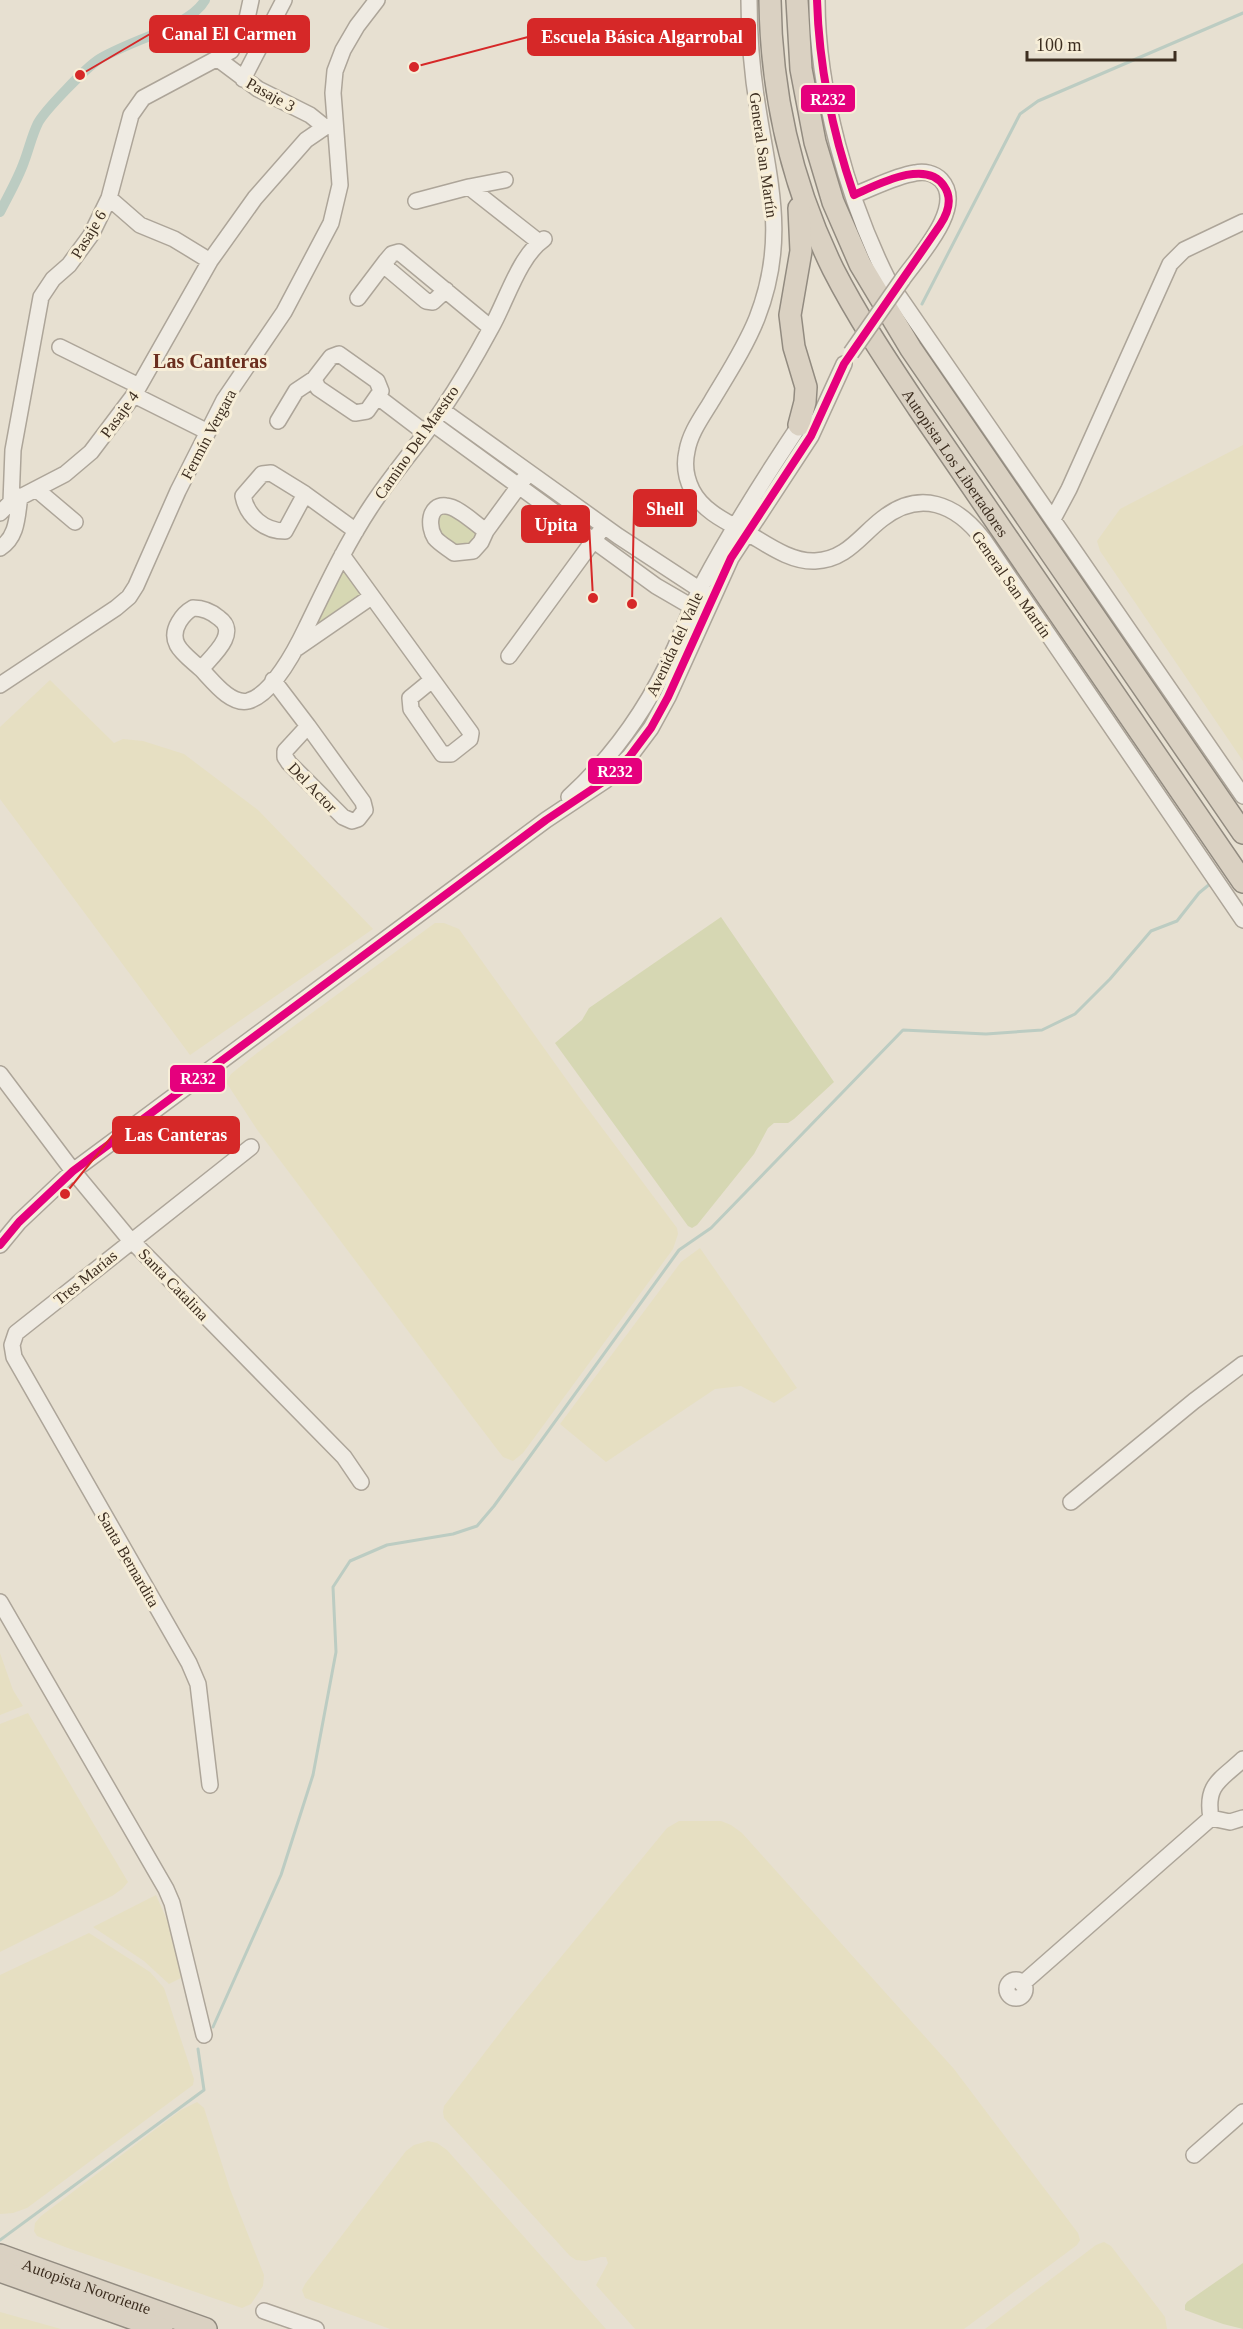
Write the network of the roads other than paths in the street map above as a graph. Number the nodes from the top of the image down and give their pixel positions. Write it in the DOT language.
graph roads {
  1 [pos="251,0"];
  2 [pos="284,0"];
  3 [pos="378,0"];
  4 [pos="749,0"];
  5 [pos="770,0"];
  6 [pos="796,0"];
  7 [pos="817,0"];
  8 [pos="218,59"];
  9 [pos="243,79"];
  10 [pos="330,126"];
  11 [pos="789,148"];
  12 [pos="505,180"];
  13 [pos="469,187"];
  14 [pos="854,195"];
  15 [pos="109,198"];
  16 [pos="416,201"];
  17 [pos="1243,222"];
  18 [pos="210,261"];
  19 [pos="358,298"];
  20 [pos="491,328"];
  21 [pos="60,347"];
  22 [pos="848,359"];
  23 [pos="314,379"];
  24 [pos="137,391"];
  25 [pos="378,396"];
  26 [pos="442,410"];
  27 [pos="278,422"];
  28 [pos="799,425"];
  29 [pos="428,428"];
  30 [pos="208,432"];
  31 [pos="528,471"];
  32 [pos="519,486"];
  33 [pos="36,489"];
  34 [pos="305,494"];
  35 [pos="10,504"];
  36 [pos="1053,519"];
  37 [pos="75,522"];
  38 [pos="734,525"];
  39 [pos="604,526"];
  40 [pos="356,531"];
  41 [pos="486,531"];
  42 [pos="748,534"];
  43 [pos="594,541"];
  44 [pos="0,548"];
  45 [pos="342,555"];
  46 [pos="706,594"];
  47 [pos="371,597"];
  48 [pos="693,606"];
  49 [pos="705,615"];
  50 [pos="295,649"];
  51 [pos="509,656"];
  52 [pos="201,669"];
  53 [pos="273,680"];
  54 [pos="432,680"];
  55 [pos="0,685"];
  56 [pos="308,726"];
  57 [pos="1243,796"];
  58 [pos="546,820"];
  59 [pos="1243,833"];
  60 [pos="1243,882"];
  61 [pos="1243,920"];
  62 [pos="0,1074"];
  63 [pos="251,1147"];
  64 [pos="73,1171"];
  65 [pos="131,1240"];
  66 [pos="0,1245"];
  67 [pos="12,1345"];
  68 [pos="1243,1364"];
  69 [pos="361,1482"];
  70 [pos="1071,1502"];
  71 [pos="0,1602"];
  72 [pos="1243,1759"];
  73 [pos="210,1785"];
  74 [pos="1211,1818"];
  75 [pos="1243,1818"];
  76 [pos="1022,1984"];
  77 [pos="204,2035"];
  78 [pos="1243,2112"];
  79 [pos="1194,2155"];
  80 [pos="1,2260"];
  81 [pos="264,2311"];
  82 [pos="162,2329"];
  83 [pos="206,2329"];
  84 [pos="316,2329"];
  1 -- 8 [label="street, Pasaje 6"];
  2 -- 9 [label="street"];
  3 -- 10 [label="street, Fermín Vergara"];
  4 -- 38 [label="street, General San Martín"];
  5 -- 11 [label="highway, Autopista Los Libertadores"];
  6 -- 59 [label="highway, Autopista Los Libertadores"];
  7 -- 14 [label="street"];
  8 -- 9 [label="street, Pasaje 3"];
  8 -- 15 [label="street, Pasaje 6"];
  9 -- 10 [label="street, Pasaje 3"];
  10 -- 18 [label="street, Pasaje 4"];
  10 -- 30 [label="street, Fermín Vergara"];
  11 -- 28 [label="highway"];
  11 -- 60 [label="highway, Autopista Los Libertadores"];
  12 -- 13 [label="street"];
  13 -- 16 [label="street"];
  13 -- 20 [label="street, Camino Del Maestro"];
  14 -- 22 [label="street, Avenida del Valle, bridge"];
  14 -- 36 [label="street"];
  15 -- 18 [label="street"];
  15 -- 35 [label="street, Pasaje 6"];
  17 -- 36 [label="street"];
  18 -- 24 [label="street, Pasaje 4"];
  19 -- 20 [label="street"];
  20 -- 26 [label="street, Camino Del Maestro"];
  21 -- 24 [label="street"];
  22 -- 28 [label="street, Avenida del Valle"];
  22 -- 42 [label="street, Avenida del Valle"];
  23 -- 25 [label="street"];
  23 -- 25 [label="street"];
  23 -- 27 [label="street"];
  24 -- 30 [label="street"];
  24 -- 33 [label="street, Pasaje 4"];
  25 -- 29 [label="street"];
  26 -- 29 [label="street, Camino Del Maestro"];
  26 -- 31 [label="street"];
  28 -- 38 [label="street, Avenida del Valle"];
  29 -- 32 [label="street"];
  29 -- 40 [label="street, Camino Del Maestro"];
  30 -- 55 [label="street, Fermín Vergara"];
  31 -- 32 [label="street"];
  31 -- 39 [label="street"];
  32 -- 41 [label="street"];
  32 -- 43 [label="street"];
  33 -- 35 [label="street, Pasaje 4"];
  33 -- 37 [label="street"];
  34 -- 40 [label="street"];
  35 -- 44 [label="street, Pasaje 6"];
  36 -- 57 [label="street"];
  38 -- 42 [label="street, General San Martín"];
  38 -- 46 [label="street, Avenida del Valle"];
  39 -- 43 [label="street"];
  39 -- 46 [label="street"];
  40 -- 45 [label="street, Camino Del Maestro"];
  42 -- 46 [label="street, Avenida del Valle"];
  42 -- 61 [label="street, General San Martín"];
  43 -- 48 [label="street"];
  43 -- 51 [label="street"];
  45 -- 47 [label="street"];
  45 -- 50 [label="street, Camino Del Maestro"];
  46 -- 48 [label="street, Avenida del Valle"];
  46 -- 49 [label="street, Avenida del Valle"];
  47 -- 50 [label="street, Camino Del Maestro"];
  47 -- 54 [label="street"];
  48 -- 49 [label="street"];
  48 -- 58 [label="street, Avenida del Valle"];
  49 -- 58 [label="street, Avenida del Valle"];
  50 -- 53 [label="street, Camino Del Maestro"];
  52 -- 53 [label="street, Camino Del Maestro"];
  53 -- 56 [label="street"];
  54 -- 54 [label="street"];
  56 -- 56 [label="street, Del Actor"];
  58 -- 64 [label="street, Avenida del Valle"];
  62 -- 64 [label="street, Santa Catalina"];
  63 -- 65 [label="street, Tres Marías"];
  64 -- 65 [label="street, Santa Catalina"];
  64 -- 66 [label="street, Avenida del Valle"];
  65 -- 67 [label="street, Tres Marías"];
  65 -- 69 [label="street, Santa Catalina"];
  67 -- 73 [label="street, Santa Bernardita"];
  68 -- 70 [label="street"];
  71 -- 77 [label="street"];
  72 -- 74 [label="street"];
  74 -- 75 [label="street"];
  74 -- 76 [label="street"];
  78 -- 79 [label="street"];
  80 -- 82 [label="highway, Autopista Nororiente"];
  80 -- 83 [label="highway, Autopista Nororiente"];
  81 -- 84 [label="street"];
}
